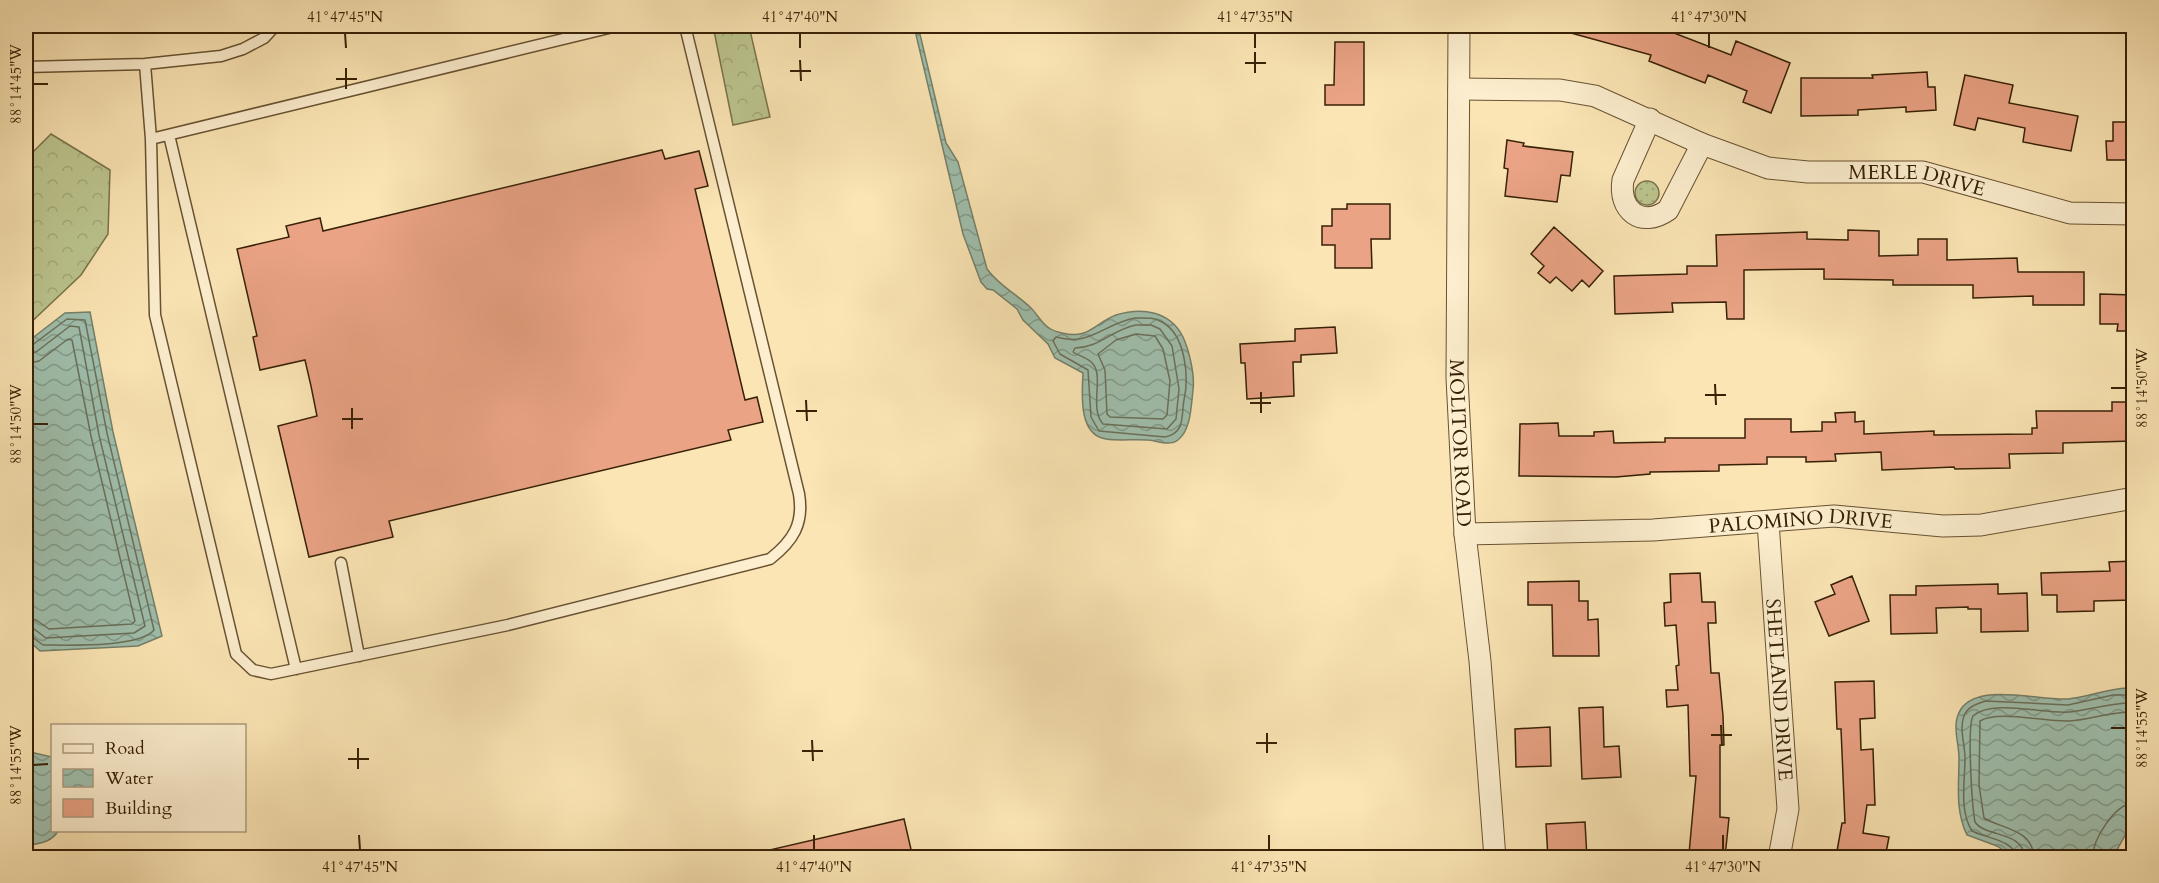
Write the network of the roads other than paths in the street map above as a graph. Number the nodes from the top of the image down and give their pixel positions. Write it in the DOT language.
graph roads {
  1 [pos="275,26"];
  2 [pos="617,26"];
  3 [pos="685,26"];
  4 [pos="1460,26"];
  5 [pos="145,63"];
  6 [pos="26,67"];
  7 [pos="1459,89"];
  8 [pos="1650,119"];
  9 [pos="169,135"];
  10 [pos="151,139"];
  11 [pos="1702,144"];
  12 [pos="2133,214"];
  13 [pos="2133,498"];
  14 [pos="1768,522"];
  15 [pos="1465,534"];
  16 [pos="341,563"];
  17 [pos="359,656"];
  18 [pos="296,669"];
  19 [pos="1495,858"];
  20 [pos="1779,858"];
  1 -- 5 [label="lane"];
  2 -- 9 [label="lane"];
  3 -- 17 [label="lane"];
  4 -- 7 [label="street, MOLITOR ROAD"];
  5 -- 6 [label="lane"];
  5 -- 10 [label="lane"];
  7 -- 8 [label="street, MERLE DRIVE"];
  7 -- 15 [label="street, MOLITOR ROAD"];
  8 -- 11 [label="street, MERLE DRIVE"];
  8 -- 11 [label="street"];
  9 -- 10 [label="lane"];
  9 -- 18 [label="lane"];
  10 -- 18 [label="lane"];
  11 -- 12 [label="street, MERLE DRIVE"];
  13 -- 14 [label="street, PALOMINO DRIVE"];
  14 -- 15 [label="street, PALOMINO DRIVE"];
  14 -- 20 [label="street, SHETLAND DRIVE"];
  15 -- 19 [label="street, MOLITOR ROAD"];
  16 -- 17 [label="lane"];
  17 -- 18 [label="lane"];
}
